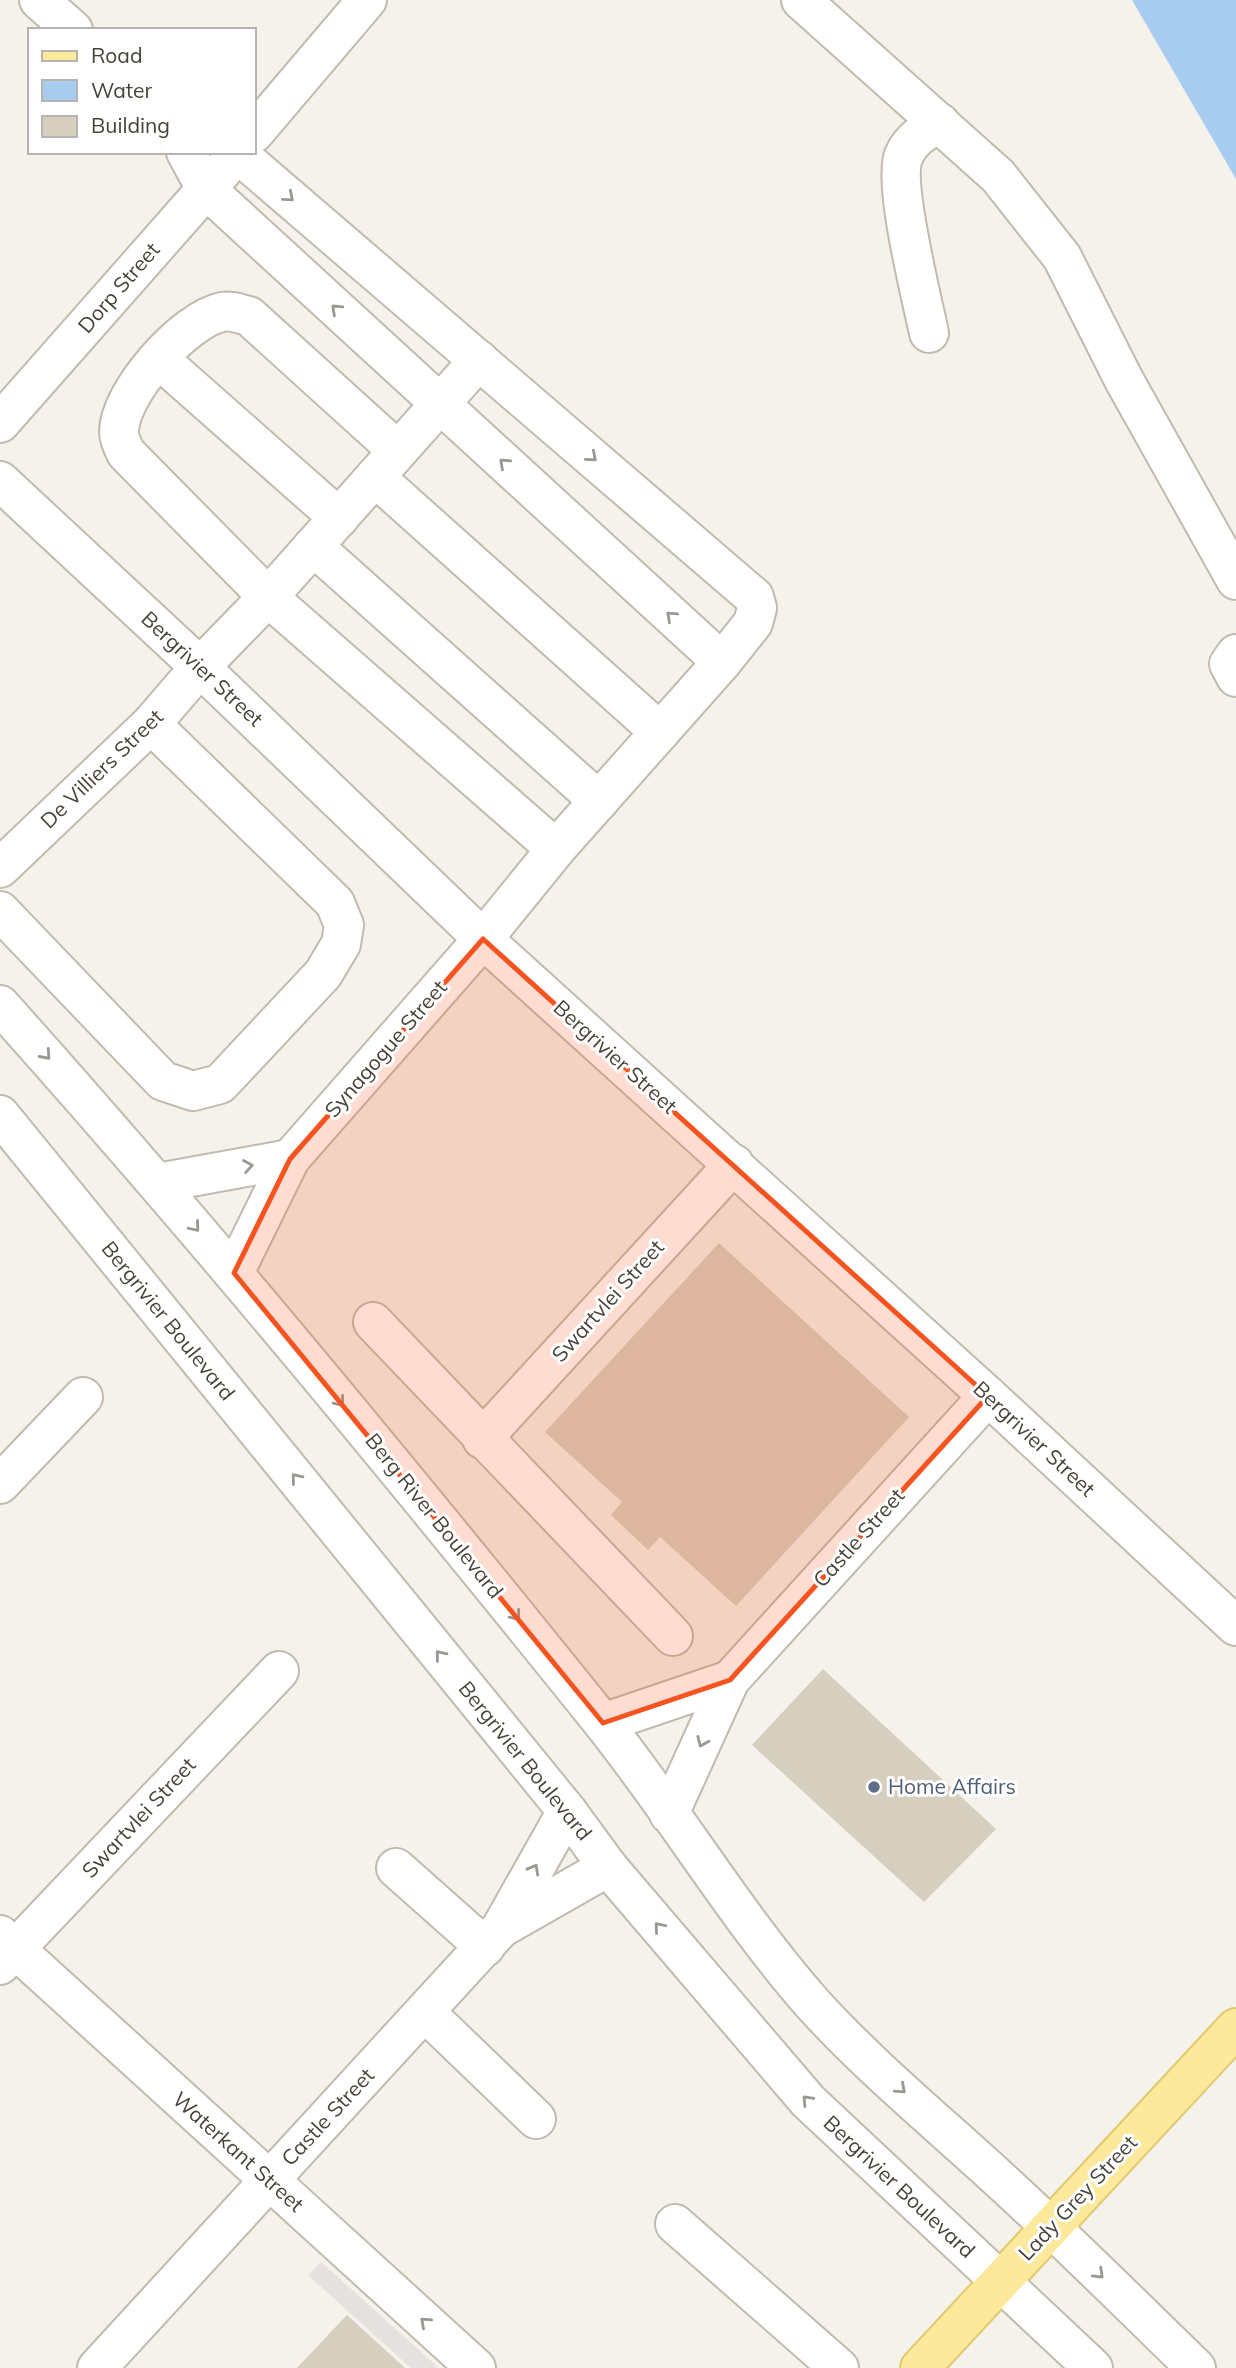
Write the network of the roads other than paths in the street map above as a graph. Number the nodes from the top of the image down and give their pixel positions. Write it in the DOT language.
graph roads {
  1 [pos="39,0"];
  2 [pos="367,0"];
  3 [pos="801,0"];
  4 [pos="71,28"];
  5 [pos="940,123"];
  6 [pos="256,131"];
  7 [pos="187,154"];
  8 [pos="235,154"];
  9 [pos="239,154"];
  10 [pos="206,189"];
  11 [pos="929,332"];
  12 [pos="159,359"];
  13 [pos="479,360"];
  14 [pos="440,404"];
  15 [pos="0,423"];
  16 [pos="387,464"];
  17 [pos="0,481"];
  18 [pos="339,518"];
  19 [pos="313,546"];
  20 [pos="1236,580"];
  21 [pos="268,597"];
  22 [pos="1236,654"];
  23 [pos="722,663"];
  24 [pos="200,667"];
  25 [pos="1236,677"];
  26 [pos="151,724"];
  27 [pos="660,732"];
  28 [pos="598,801"];
  29 [pos="556,849"];
  30 [pos="0,868"];
  31 [pos="0,911"];
  32 [pos="483,939"];
  33 [pos="0,1004"];
  34 [pos="0,1115"];
  35 [pos="290,1158"];
  36 [pos="734,1164"];
  37 [pos="158,1183"];
  38 [pos="234,1273"];
  39 [pos="373,1322"];
  40 [pos="988,1396"];
  41 [pos="83,1397"];
  42 [pos="482,1439"];
  43 [pos="0,1484"];
  44 [pos="1236,1626"];
  45 [pos="673,1636"];
  46 [pos="279,1671"];
  47 [pos="730,1680"];
  48 [pos="603,1723"];
  49 [pos="567,1811"];
  50 [pos="669,1814"];
  51 [pos="608,1867"];
  52 [pos="396,1868"];
  53 [pos="493,1938"];
  54 [pos="5,1950"];
  55 [pos="426,2013"];
  56 [pos="1236,2028"];
  57 [pos="536,2119"];
  58 [pos="268,2180"];
  59 [pos="675,2224"];
  60 [pos="1050,2227"];
  61 [pos="1000,2281"];
  62 [pos="97,2368"];
  63 [pos="476,2368"];
  64 [pos="839,2368"];
  65 [pos="920,2368"];
  66 [pos="1093,2368"];
  67 [pos="1196,2368"];
  1 -- 4 [label="street"];
  2 -- 6 [label="street"];
  3 -- 5 [label="street"];
  5 -- 11 [label="street"];
  5 -- 20 [label="street"];
  7 -- 10 [label="street"];
  8 -- 10 [label="street, Dorp Street"];
  9 -- 13 [label="street, one-way"];
  14 -- 10 [label="street, one-way"];
  10 -- 15 [label="street, Dorp Street"];
  12 -- 16 [label="street"];
  12 -- 18 [label="street"];
  12 -- 21 [label="street"];
  13 -- 14 [label="street, De Villiers Street"];
  13 -- 23 [label="street, Synagogue Street, one-way"];
  14 -- 16 [label="street, De Villiers Street"];
  23 -- 14 [label="street, one-way"];
  16 -- 18 [label="street, De Villiers Street"];
  16 -- 27 [label="street"];
  17 -- 24 [label="street, Bergrivier Street"];
  18 -- 19 [label="street, De Villiers Street"];
  19 -- 21 [label="street, De Villiers Street"];
  19 -- 28 [label="street"];
  21 -- 24 [label="street, De Villiers Street"];
  21 -- 29 [label="street"];
  22 -- 25 [label="street"];
  23 -- 27 [label="street, Synagogue Street"];
  24 -- 26 [label="street, De Villiers Street"];
  24 -- 32 [label="street, Bergrivier Street"];
  26 -- 30 [label="street, De Villiers Street"];
  26 -- 31 [label="street"];
  27 -- 28 [label="street, Synagogue Street"];
  28 -- 29 [label="street, Synagogue Street"];
  29 -- 32 [label="street, Synagogue Street"];
  32 -- 35 [label="street, Synagogue Street"];
  32 -- 36 [label="street, Bergrivier Street"];
  33 -- 37 [label="street, Berg River Boulevard, one-way"];
  49 -- 34 [label="street, Bergrivier Boulevard, one-way"];
  37 -- 35 [label="street, one-way"];
  35 -- 38 [label="street, Synagogue Street"];
  36 -- 40 [label="street, Bergrivier Street"];
  36 -- 42 [label="street, Swartvlei Street"];
  37 -- 38 [label="street, Berg River Boulevard, one-way"];
  38 -- 48 [label="street, Berg River Boulevard, one-way"];
  39 -- 42 [label="street"];
  40 -- 44 [label="street, Bergrivier Street"];
  40 -- 47 [label="street, Castle Street"];
  41 -- 43 [label="street"];
  42 -- 45 [label="street"];
  46 -- 54 [label="street, Swartvlei Street"];
  47 -- 48 [label="street, Castle Street"];
  47 -- 50 [label="street, Castle Street, one-way"];
  48 -- 50 [label="street, Berg River Boulevard"];
  49 -- 51 [label="street, Bergrivier Boulevard"];
  53 -- 49 [label="street, Castle Street, one-way"];
  50 -- 60 [label="street, Berg River Boulevard, one-way"];
  51 -- 53 [label="street, Castle Street"];
  61 -- 51 [label="street, Bergrivier Boulevard, one-way"];
  52 -- 53 [label="street"];
  53 -- 55 [label="street, Castle Street"];
  54 -- 58 [label="street, Waterkant Street"];
  55 -- 57 [label="street"];
  55 -- 58 [label="street, Castle Street"];
  56 -- 60 [label="main road, Lady Grey Street"];
  58 -- 62 [label="street, Castle Street"];
  63 -- 58 [label="street, Waterkant Street, one-way"];
  59 -- 64 [label="street"];
  60 -- 61 [label="main road, Lady Grey Street"];
  60 -- 67 [label="street, one-way"];
  61 -- 65 [label="main road, Lady Grey Street"];
  61 -- 66 [label="street, Bergrivier Boulevard"];
}
